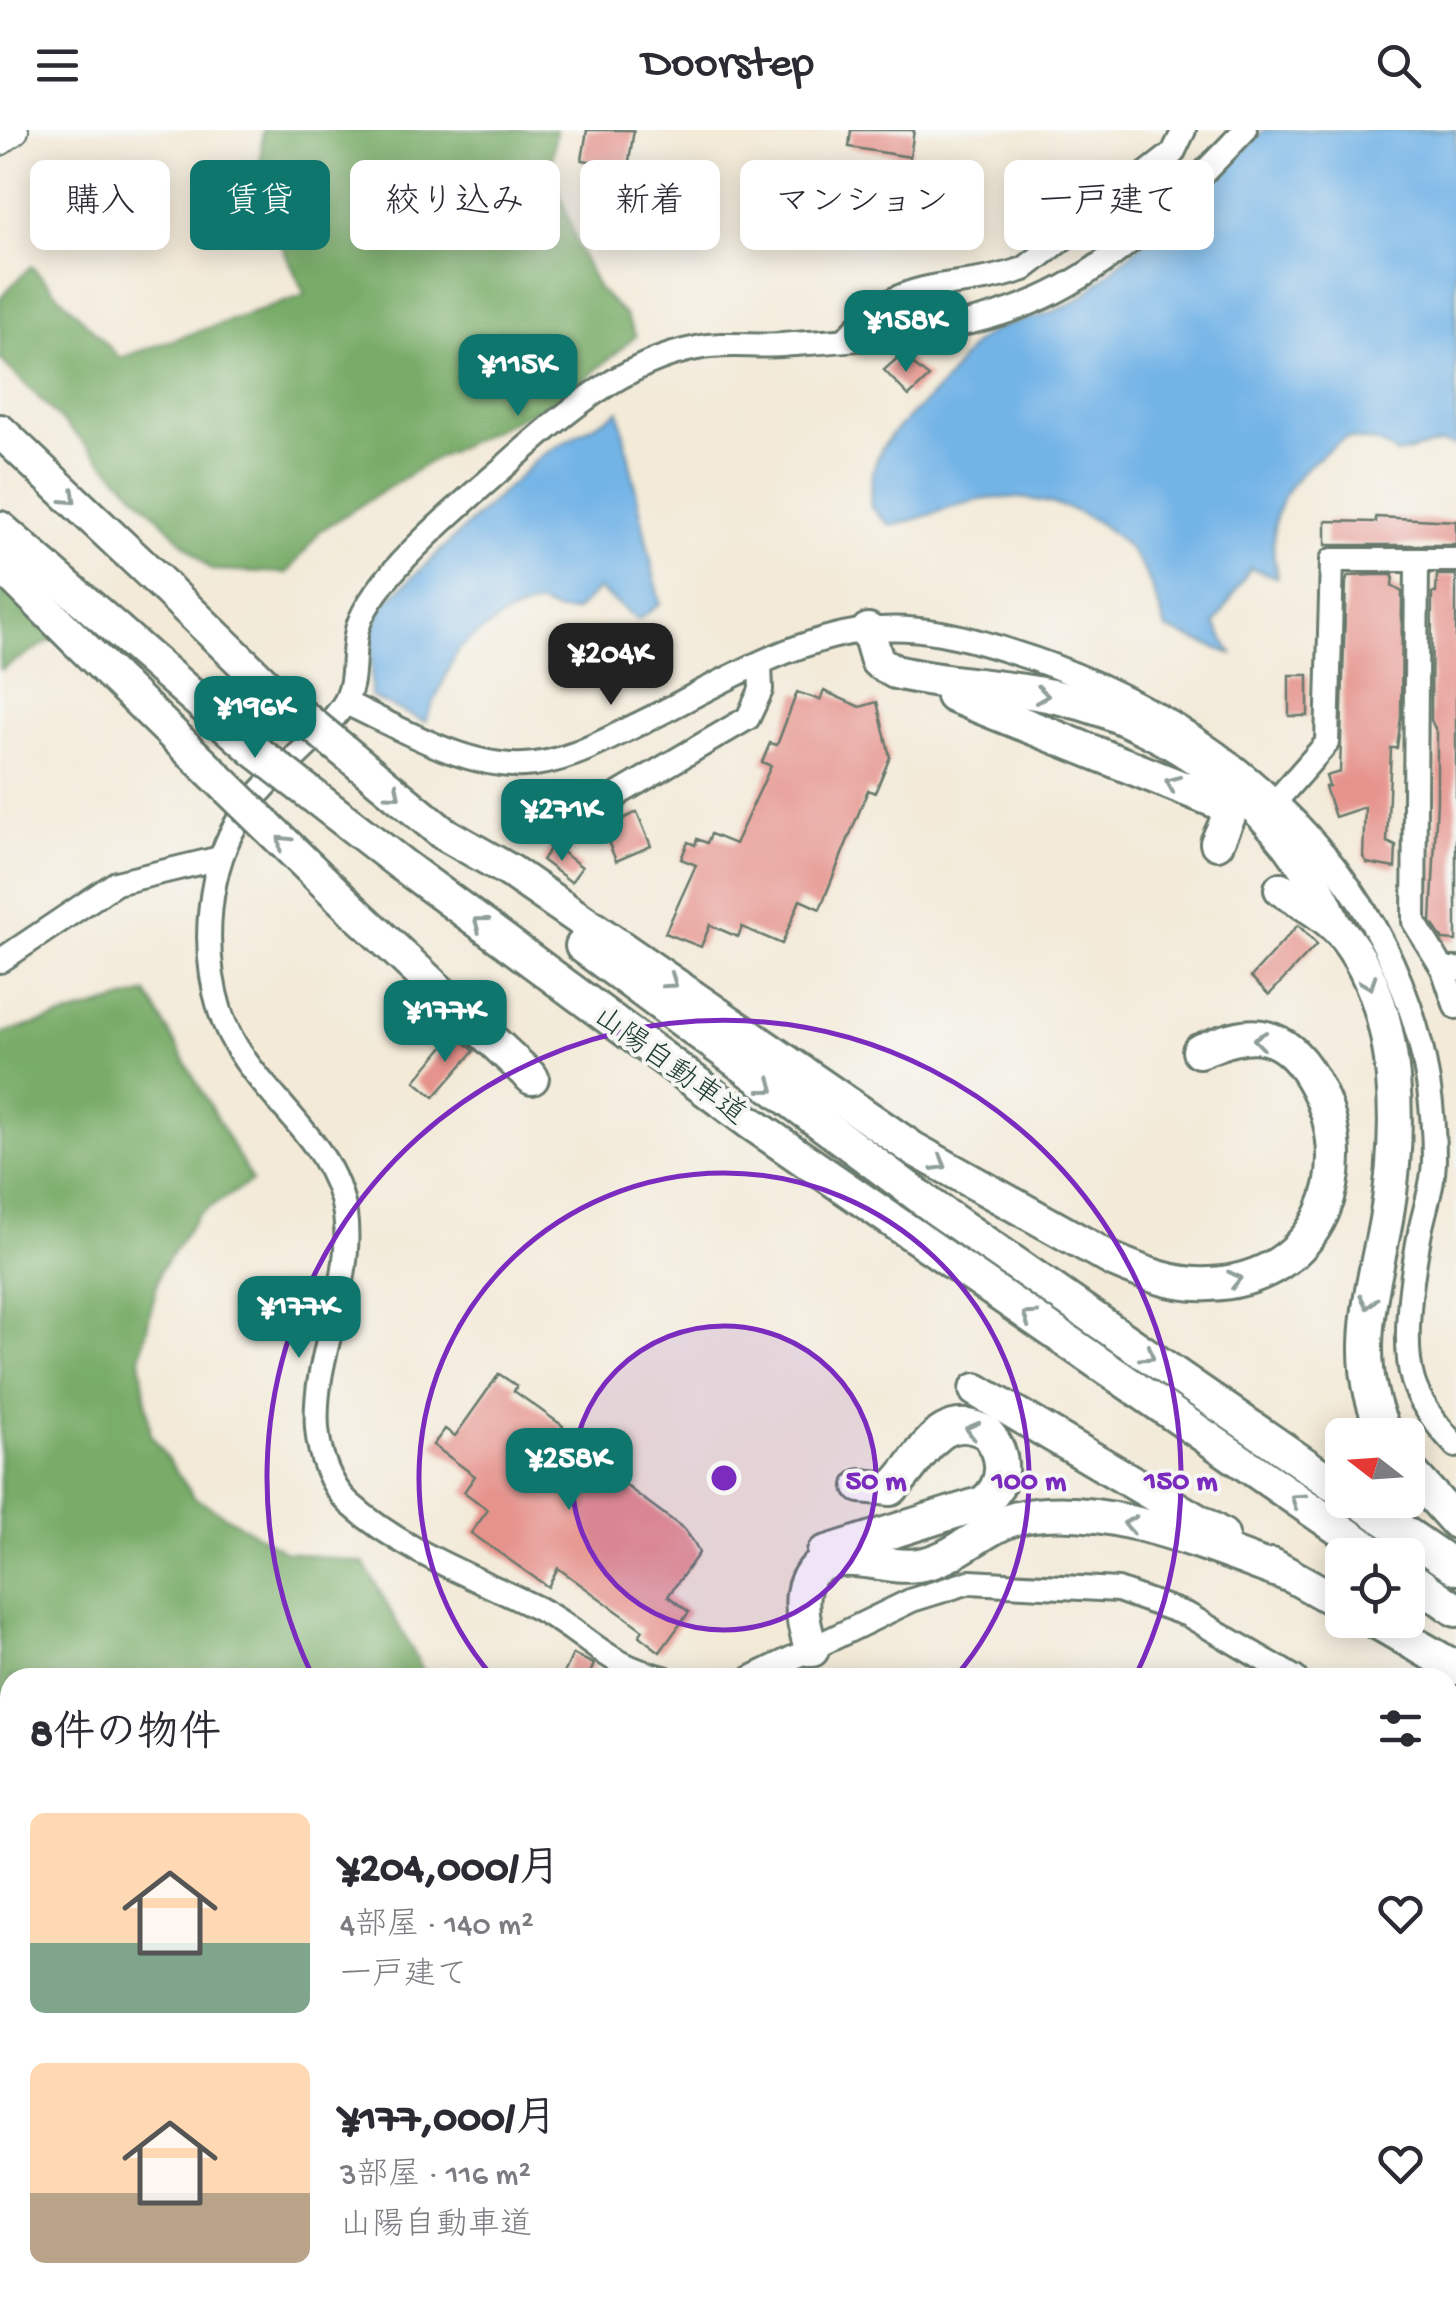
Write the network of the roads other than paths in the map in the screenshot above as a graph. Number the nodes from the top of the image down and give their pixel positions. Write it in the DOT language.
graph roads {
  1 [pos="14,130"];
  2 [pos="1184,130"];
  3 [pos="1244,130"];
  4 [pos="0,142"];
  5 [pos="846,338"];
  6 [pos="0,431"];
  7 [pos="0,528"];
  8 [pos="1456,560"];
  9 [pos="1416,561"];
  10 [pos="0,564"];
  11 [pos="868,630"];
  12 [pos="760,664"];
  13 [pos="346,703"];
  14 [pos="1083,704"];
  15 [pos="1136,725"];
  16 [pos="1070,742"];
  17 [pos="1122,764"];
  18 [pos="1276,801"];
  19 [pos="600,814"];
  20 [pos="442,833"];
  21 [pos="1218,843"];
  22 [pos="220,858"];
  23 [pos="1281,889"];
  24 [pos="1334,924"];
  25 [pos="0,961"];
  26 [pos="1450,969"];
  27 [pos="1456,1007"];
  28 [pos="1200,1051"];
  29 [pos="532,1078"];
  30 [pos="976,1390"];
  31 [pos="1379,1418"];
  32 [pos="1456,1446"];
  33 [pos="1325,1478"];
  34 [pos="999,1481"];
  35 [pos="861,1486"];
  36 [pos="1425,1488"];
  37 [pos="1041,1515"];
  38 [pos="1383,1518"];
  39 [pos="930,1520"];
  40 [pos="1456,1522"];
  41 [pos="1352,1538"];
  42 [pos="944,1558"];
  43 [pos="1456,1568"];
  44 [pos="1289,1575"];
  45 [pos="1425,1588"];
  46 [pos="1325,1595"];
  47 [pos="1456,1610"];
  48 [pos="1404,1638"];
  49 [pos="812,1650"];
  50 [pos="633,1668"];
  51 [pos="773,1668"];
  52 [pos="1278,1668"];
  53 [pos="1456,1668"];
  1 -- 4 [label="main road"];
  2 -- 5 [label="street"];
  3 -- 5 [label="street"];
  5 -- 13 [label="street"];
  6 -- 20 [label="highway, 山陽自動車道, one-way, bridge"];
  41 -- 7 [label="highway, 山陽自動車道, one-way, bridge"];
  8 -- 9 [label="street"];
  9 -- 18 [label="street"];
  9 -- 26 [label="street"];
  29 -- 10 [label="highway, one-way, bridge"];
  11 -- 12 [label="street"];
  11 -- 14 [label="highway, one-way"];
  11 -- 16 [label="highway"];
  11 -- 18 [label="street"];
  12 -- 13 [label="street"];
  12 -- 19 [label="street"];
  13 -- 22 [label="street"];
  14 -- 15 [label="highway"];
  14 -- 16 [label="street"];
  15 -- 17 [label="street"];
  15 -- 24 [label="highway"];
  16 -- 17 [label="highway"];
  21 -- 17 [label="highway, one-way"];
  18 -- 32 [label="street"];
  20 -- 28 [label="highway, one-way"];
  20 -- 33 [label="highway, 山陽自動車道, one-way"];
  22 -- 25 [label="street"];
  22 -- 50 [label="street"];
  23 -- 24 [label="highway"];
  24 -- 31 [label="highway, one-way"];
  26 -- 27 [label="street"];
  30 -- 44 [label="highway"];
  34 -- 35 [label="highway, one-way"];
  34 -- 37 [label="street"];
  34 -- 39 [label="highway"];
  36 -- 40 [label="highway"];
  37 -- 42 [label="highway"];
  44 -- 37 [label="highway, one-way"];
  38 -- 43 [label="highway"];
  39 -- 42 [label="street"];
  39 -- 49 [label="highway"];
  42 -- 49 [label="highway"];
  44 -- 46 [label="highway"];
  45 -- 47 [label="highway"];
  48 -- 53 [label="highway"];
  49 -- 51 [label="street"];
  49 -- 52 [label="street"];
}
